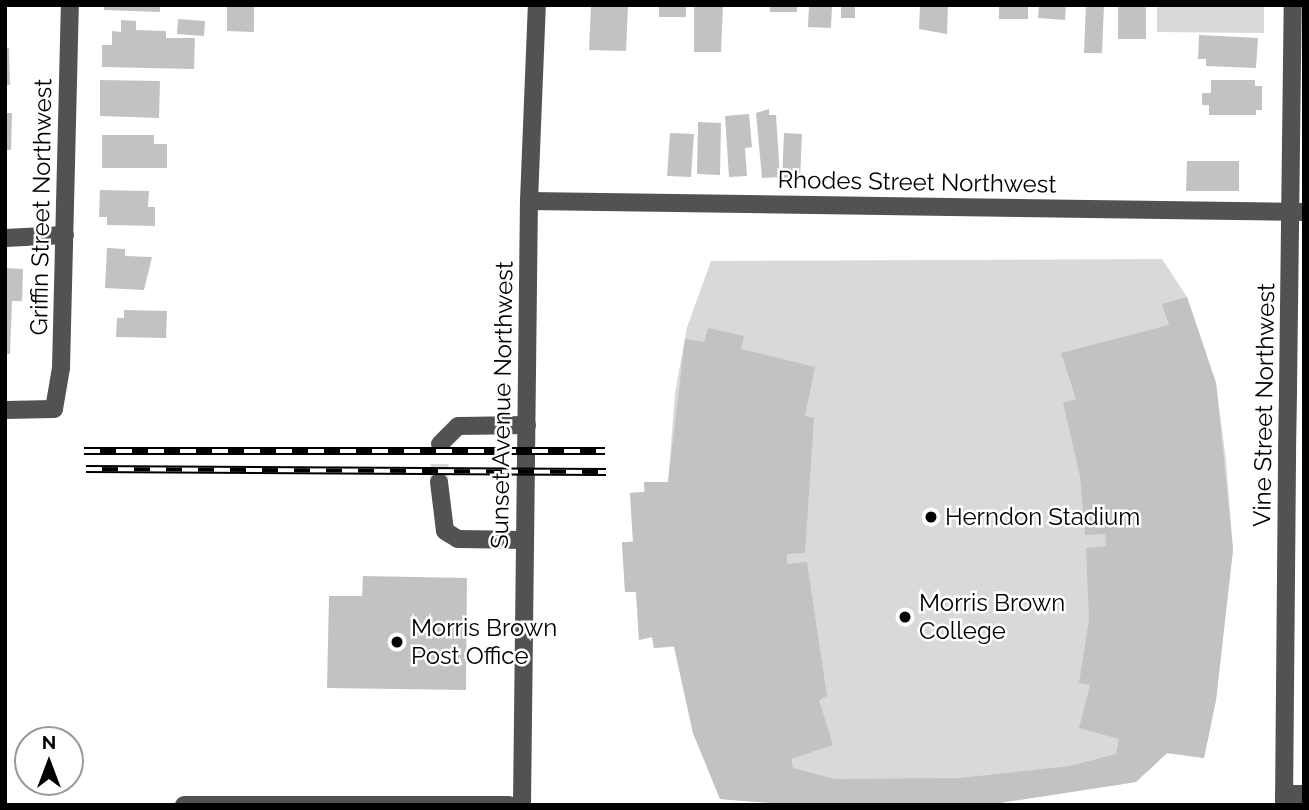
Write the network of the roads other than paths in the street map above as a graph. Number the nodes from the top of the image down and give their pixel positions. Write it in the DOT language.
graph roads {
  1 [pos="70,5"];
  2 [pos="537,5"];
  3 [pos="1293,5"];
  4 [pos="529,201"];
  5 [pos="1297,212"];
  6 [pos="65,235"];
  7 [pos="5,238"];
  8 [pos="5,410"];
  9 [pos="527,425"];
  10 [pos="440,444"];
  11 [pos="439,482"];
  12 [pos="525,540"];
  13 [pos="1304,794"];
  14 [pos="1284,800"];
  15 [pos="184,805"];
  16 [pos="509,805"];
  17 [pos="522,805"];
  1 -- 6 [label="street, Griffin Street Northwest"];
  2 -- 4 [label="street, Sunset Avenue Northwest"];
  3 -- 5 [label="street, Vine Street Northwest"];
  4 -- 5 [label="street, Rhodes Street Northwest"];
  4 -- 9 [label="street, Sunset Avenue Northwest"];
  5 -- 14 [label="street, Vine Street Northwest, bridge"];
  6 -- 7 [label="street"];
  6 -- 8 [label="street, Griffin Street Northwest"];
  9 -- 10 [label="street"];
  9 -- 12 [label="street, Sunset Avenue Northwest"];
  11 -- 12 [label="street"];
  12 -- 17 [label="street, Sunset Avenue Northwest"];
  13 -- 14 [label="street"];
  15 -- 16 [label="street"];
}
